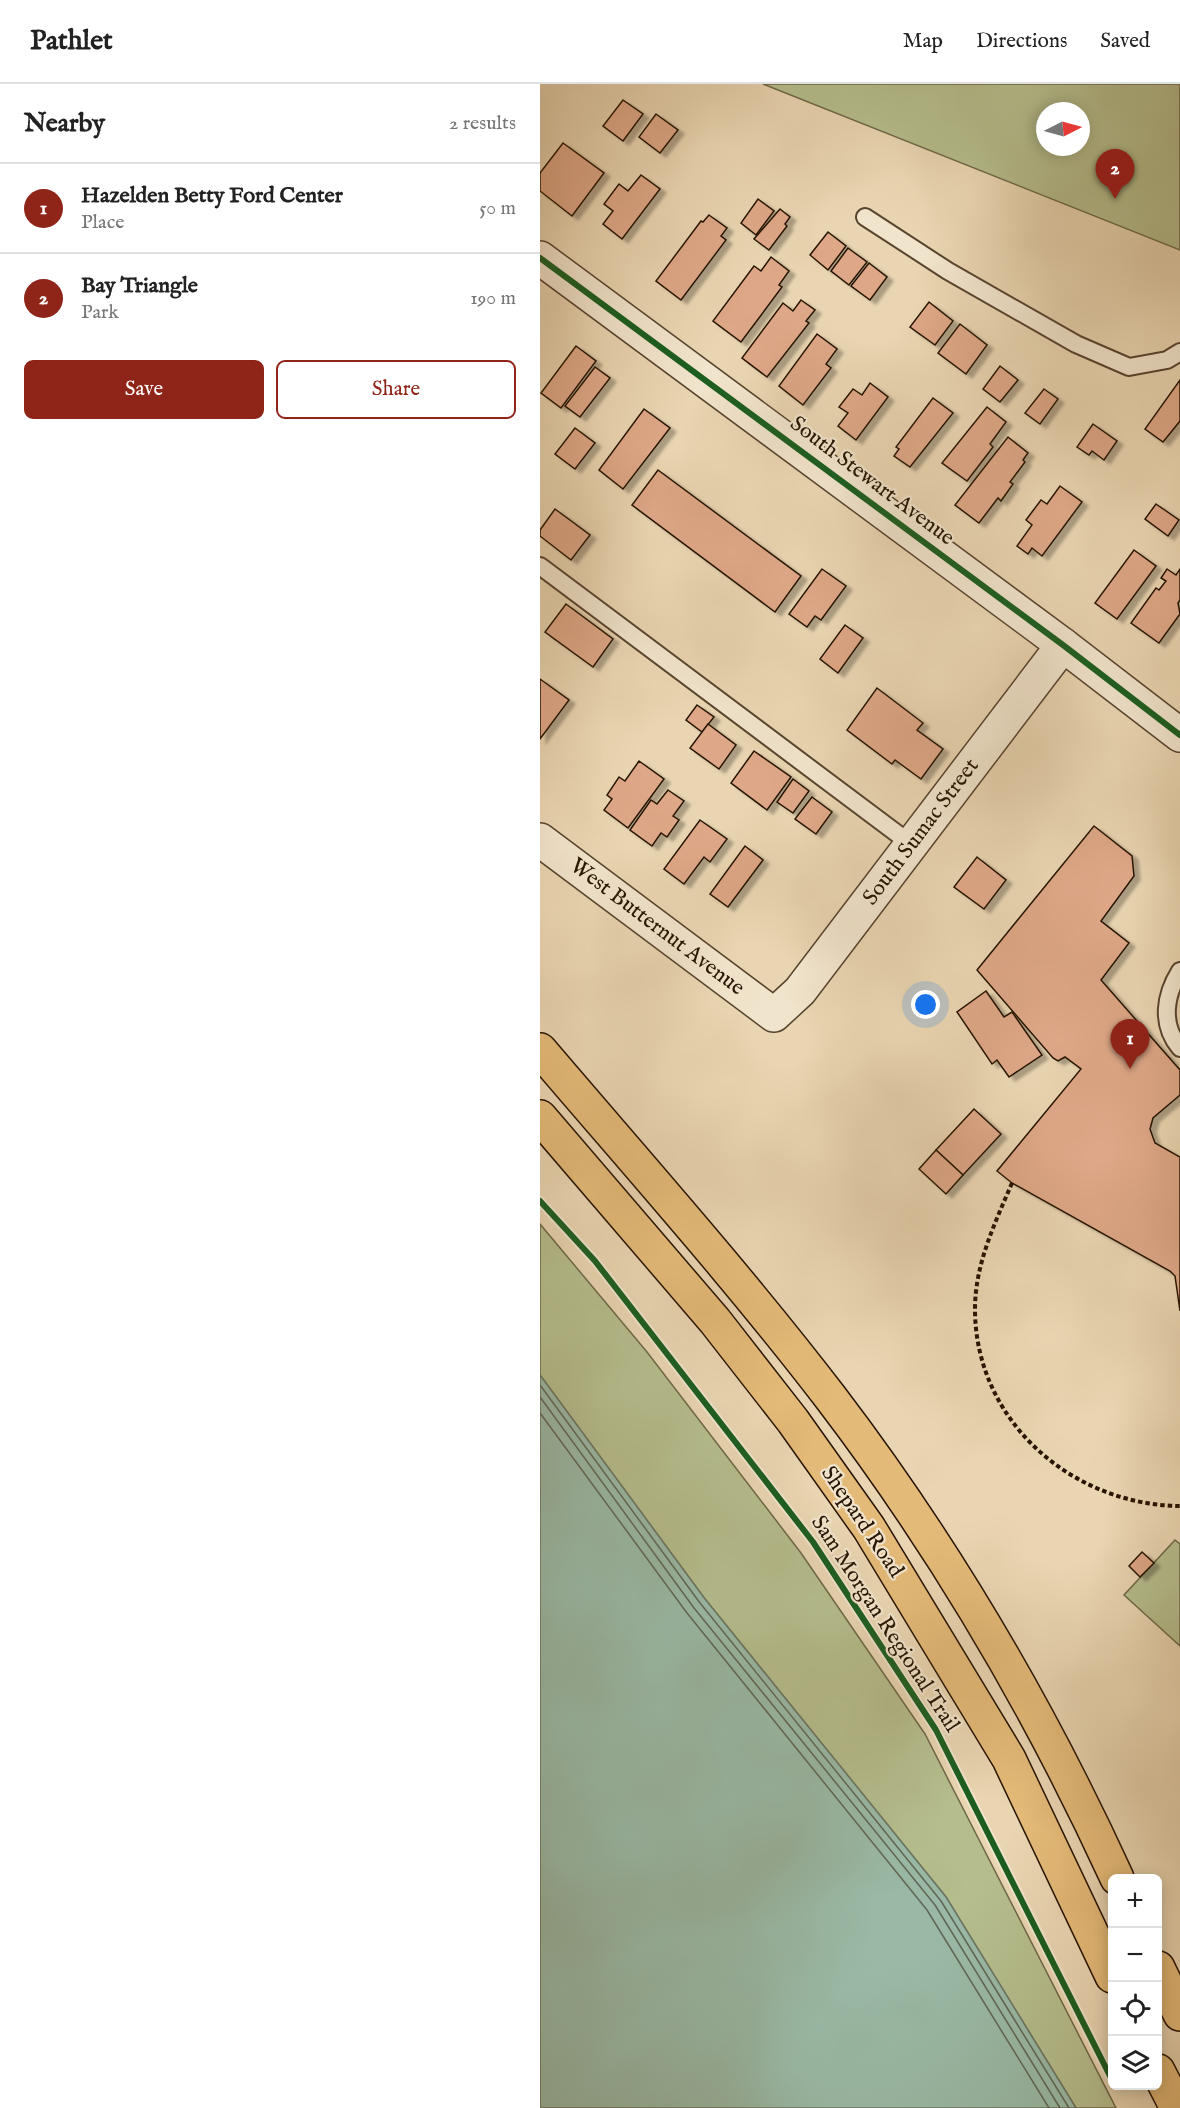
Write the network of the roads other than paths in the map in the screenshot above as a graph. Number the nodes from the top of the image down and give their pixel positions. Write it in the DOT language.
graph roads {
  1 [pos="865,216"];
  2 [pos="540,258"];
  3 [pos="1180,352"];
  4 [pos="540,566"];
  5 [pos="1063,645"];
  6 [pos="1180,735"];
  7 [pos="540,840"];
  8 [pos="911,844"];
  9 [pos="1180,971"];
  10 [pos="774,1015"];
  11 [pos="1180,1047"];
  12 [pos="540,1050"];
  13 [pos="540,1117"];
  14 [pos="1115,1874"];
  15 [pos="1108,1966"];
  16 [pos="1162,1976"];
  17 [pos="1180,2014"];
  18 [pos="1162,2079"];
  19 [pos="1177,2108"];
  1 -- 3 [label="lane"];
  2 -- 5 [label="street, South Stewart Avenue"];
  4 -- 8 [label="lane"];
  5 -- 6 [label="street, South Stewart Avenue"];
  5 -- 8 [label="street, South Sumac Street"];
  7 -- 10 [label="street, West Butternut Avenue"];
  8 -- 10 [label="street, South Sumac Street"];
  9 -- 11 [label="lane"];
  12 -- 14 [label="highway, Shepard Road"];
  13 -- 15 [label="highway, Shepard Road"];
  16 -- 17 [label="highway"];
  18 -- 19 [label="highway"];
}
